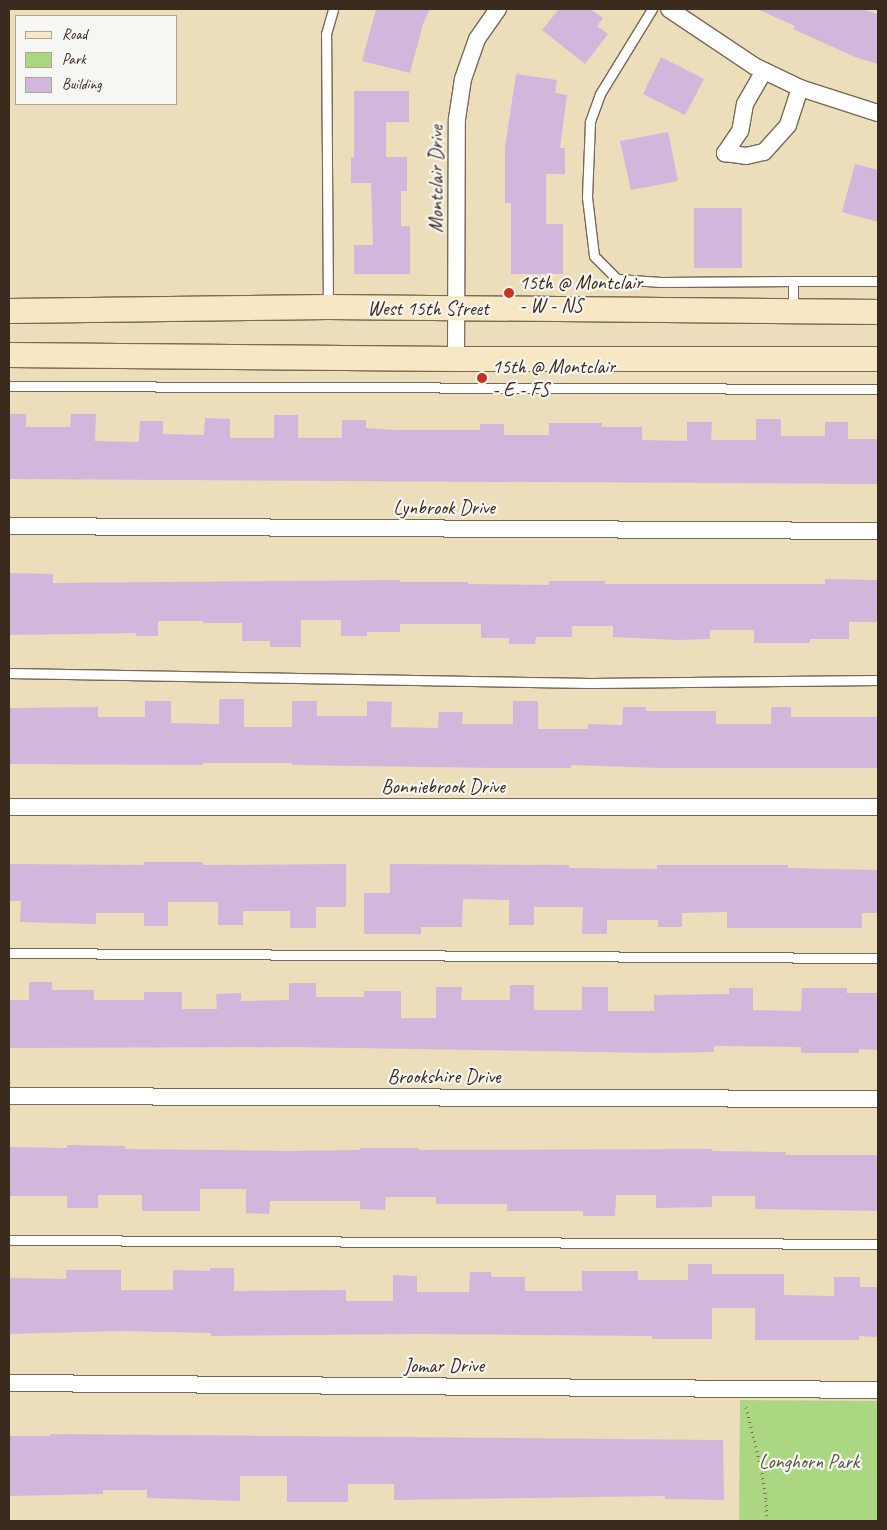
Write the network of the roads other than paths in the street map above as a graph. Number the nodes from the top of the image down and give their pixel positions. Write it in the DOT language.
graph roads {
  1 [pos="333,9"];
  2 [pos="498,9"];
  3 [pos="652,9"];
  4 [pos="669,9"];
  5 [pos="764,71"];
  6 [pos="800,88"];
  7 [pos="878,113"];
  8 [pos="793,281"];
  9 [pos="878,281"];
  10 [pos="328,307"];
  11 [pos="456,308"];
  12 [pos="9,311"];
  13 [pos="793,311"];
  14 [pos="878,312"];
  15 [pos="9,355"];
  16 [pos="456,359"];
  17 [pos="878,359"];
  18 [pos="9,386"];
  19 [pos="878,389"];
  20 [pos="9,526"];
  21 [pos="878,531"];
  22 [pos="9,673"];
  23 [pos="878,680"];
  24 [pos="878,807"];
  25 [pos="9,808"];
  26 [pos="9,953"];
  27 [pos="878,958"];
  28 [pos="9,1096"];
  29 [pos="878,1099"];
  30 [pos="9,1240"];
  31 [pos="878,1244"];
  32 [pos="9,1383"];
  33 [pos="878,1390"];
  1 -- 10 [label="lane"];
  2 -- 11 [label="street, Montclair Drive"];
  3 -- 8 [label="lane"];
  4 -- 5 [label="street"];
  5 -- 6 [label="street"];
  5 -- 6 [label="street"];
  6 -- 7 [label="street"];
  8 -- 9 [label="lane"];
  8 -- 13 [label="lane"];
  10 -- 11 [label="main road, West 15th Street"];
  10 -- 12 [label="main road, West 15th Street"];
  11 -- 13 [label="main road, West 15th Street"];
  11 -- 16 [label="street, Montclair Drive"];
  13 -- 14 [label="main road, West 15th Street"];
  15 -- 16 [label="main road"];
  16 -- 17 [label="main road"];
  18 -- 19 [label="lane"];
  20 -- 21 [label="street, Lynbrook Drive"];
  22 -- 23 [label="lane"];
  24 -- 25 [label="street, Bonniebrook Drive"];
  26 -- 27 [label="lane"];
  28 -- 29 [label="street, Brookshire Drive"];
  30 -- 31 [label="lane"];
  32 -- 33 [label="street, Jomar Drive"];
}
